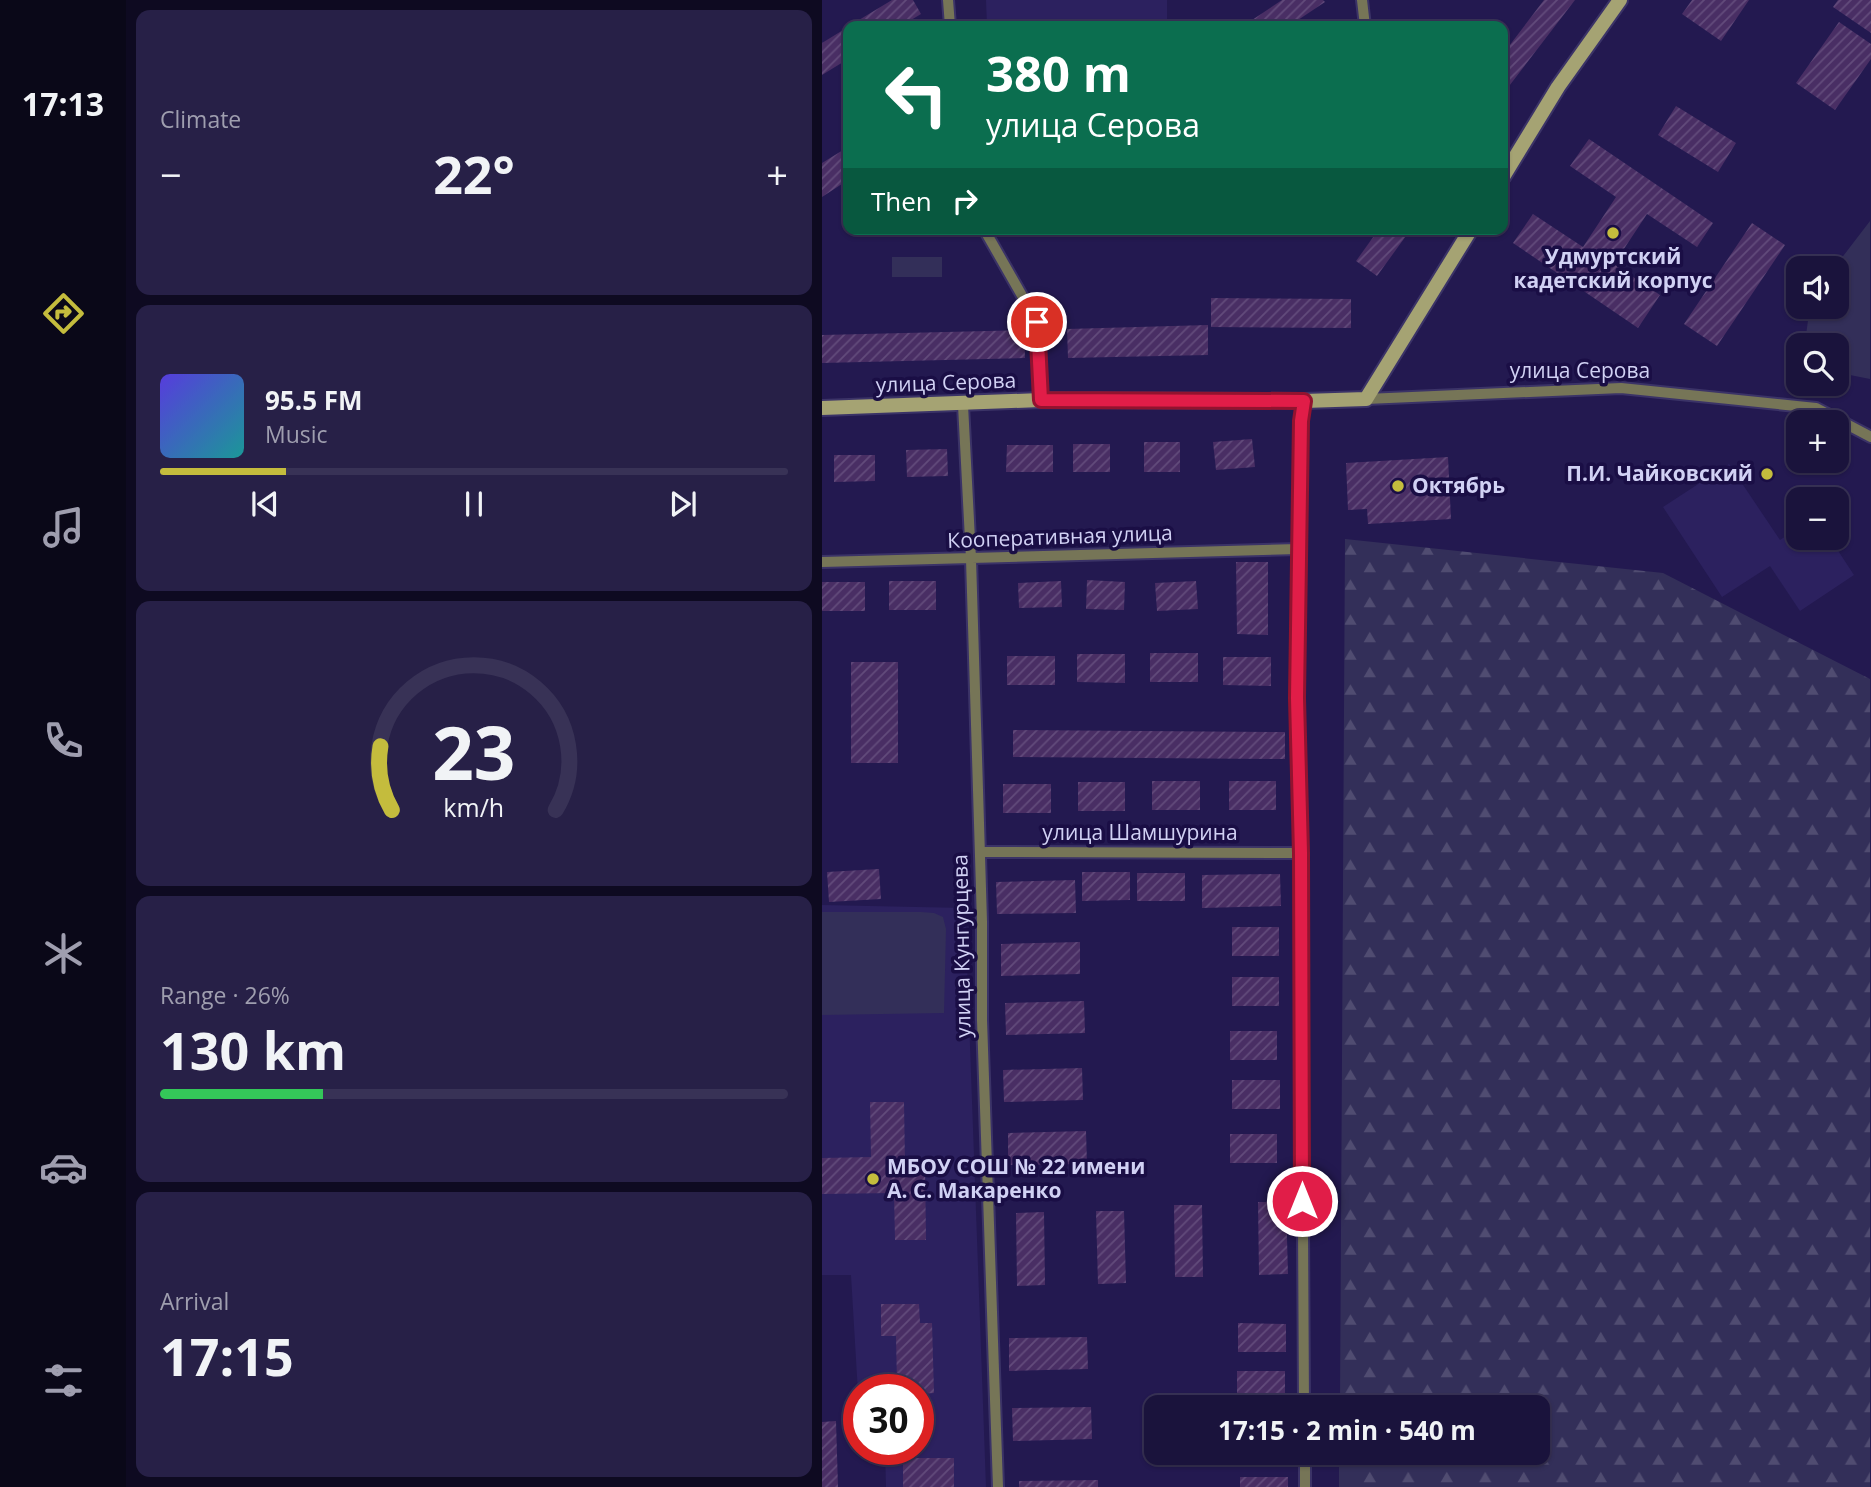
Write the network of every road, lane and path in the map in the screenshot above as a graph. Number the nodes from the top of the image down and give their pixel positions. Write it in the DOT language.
graph roads {
  1 [pos="948,0"];
  2 [pos="1362,0"];
  3 [pos="1620,0"];
  4 [pos="950,21"];
  5 [pos="1364,21"];
  6 [pos="1508,169"];
  7 [pos="987,235"];
  8 [pos="1467,235"];
  9 [pos="1366,399"];
  10 [pos="1041,400"];
  11 [pos="1304,401"];
  12 [pos="963,405"];
  13 [pos="822,408"];
  14 [pos="1870,437"];
  15 [pos="1298,550"];
  16 [pos="971,559"];
  17 [pos="822,562"];
  18 [pos="980,852"];
  19 [pos="1301,853"];
  20 [pos="1304,1395"];
  21 [pos="1305,1465"];
  22 [pos="998,1487"];
  23 [pos="1305,1487"];
  1 -- 4 [label="street"];
  2 -- 5 [label="street"];
  3 -- 6 [label="main road"];
  7 -- 10 [label="street"];
  8 -- 9 [label="main road"];
  9 -- 11 [label="main road, улица Серова"];
  9 -- 14 [label="street, улица Серова"];
  10 -- 11 [label="main road, улица Серова"];
  10 -- 12 [label="main road, улица Серова"];
  11 -- 15 [label="street"];
  12 -- 13 [label="main road, улица Серова"];
  12 -- 16 [label="street, улица Кунгурцева"];
  15 -- 16 [label="street, Кооперативная улица"];
  15 -- 19 [label="street"];
  16 -- 17 [label="street, Кооперативная улица"];
  16 -- 18 [label="street, улица Кунгурцева"];
  18 -- 19 [label="street, улица Шамшурина"];
  18 -- 22 [label="street, улица Кунгурцева"];
  19 -- 20 [label="street"];
  21 -- 23 [label="street"];
}
